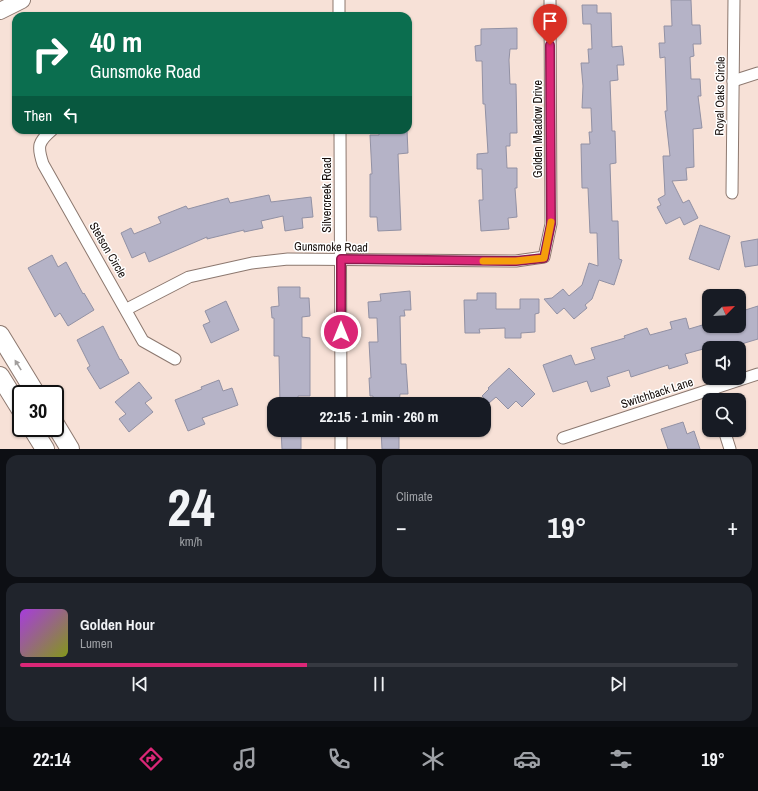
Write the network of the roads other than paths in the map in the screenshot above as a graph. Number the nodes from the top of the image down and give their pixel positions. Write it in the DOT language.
graph roads {
  1 [pos="22,0"];
  2 [pos="339,0"];
  3 [pos="550,0"];
  4 [pos="734,0"];
  5 [pos="0,11"];
  6 [pos="339,12"];
  7 [pos="758,73"];
  8 [pos="733,81"];
  9 [pos="47,134"];
  10 [pos="340,134"];
  11 [pos="732,193"];
  12 [pos="544,258"];
  13 [pos="341,259"];
  14 [pos="126,309"];
  15 [pos="0,335"];
  16 [pos="174,359"];
  17 [pos="758,374"];
  18 [pos="0,376"];
  19 [pos="31,385"];
  20 [pos="712,389"];
  21 [pos="713,393"];
  22 [pos="12,395"];
  23 [pos="341,397"];
  24 [pos="38,437"];
  25 [pos="63,437"];
  26 [pos="341,437"];
  27 [pos="726,437"];
  28 [pos="563,438"];
  29 [pos="45,449"];
  30 [pos="70,449"];
  31 [pos="341,449"];
  32 [pos="730,449"];
  1 -- 5 [label="main road"];
  2 -- 6 [label="street"];
  3 -- 12 [label="street, Golden Meadow Drive"];
  4 -- 8 [label="street, Royal Oaks Circle"];
  7 -- 8 [label="street"];
  8 -- 11 [label="street, Royal Oaks Circle"];
  9 -- 14 [label="street, Stetson Circle"];
  10 -- 13 [label="street, Silvercreek Road"];
  12 -- 13 [label="street, Gunsmoke Road"];
  13 -- 14 [label="street, Gunsmoke Road"];
  13 -- 23 [label="street, Silvercreek Road"];
  14 -- 16 [label="street, Stetson Circle"];
  19 -- 15 [label="main road, one-way"];
  17 -- 20 [label="street, Switchback Lane"];
  18 -- 22 [label="main road"];
  20 -- 21 [label="street"];
  20 -- 28 [label="street, Switchback Lane"];
  24 -- 29 [label="main road"];
  25 -- 30 [label="main road"];
  26 -- 31 [label="street"];
  27 -- 32 [label="street"];
}
